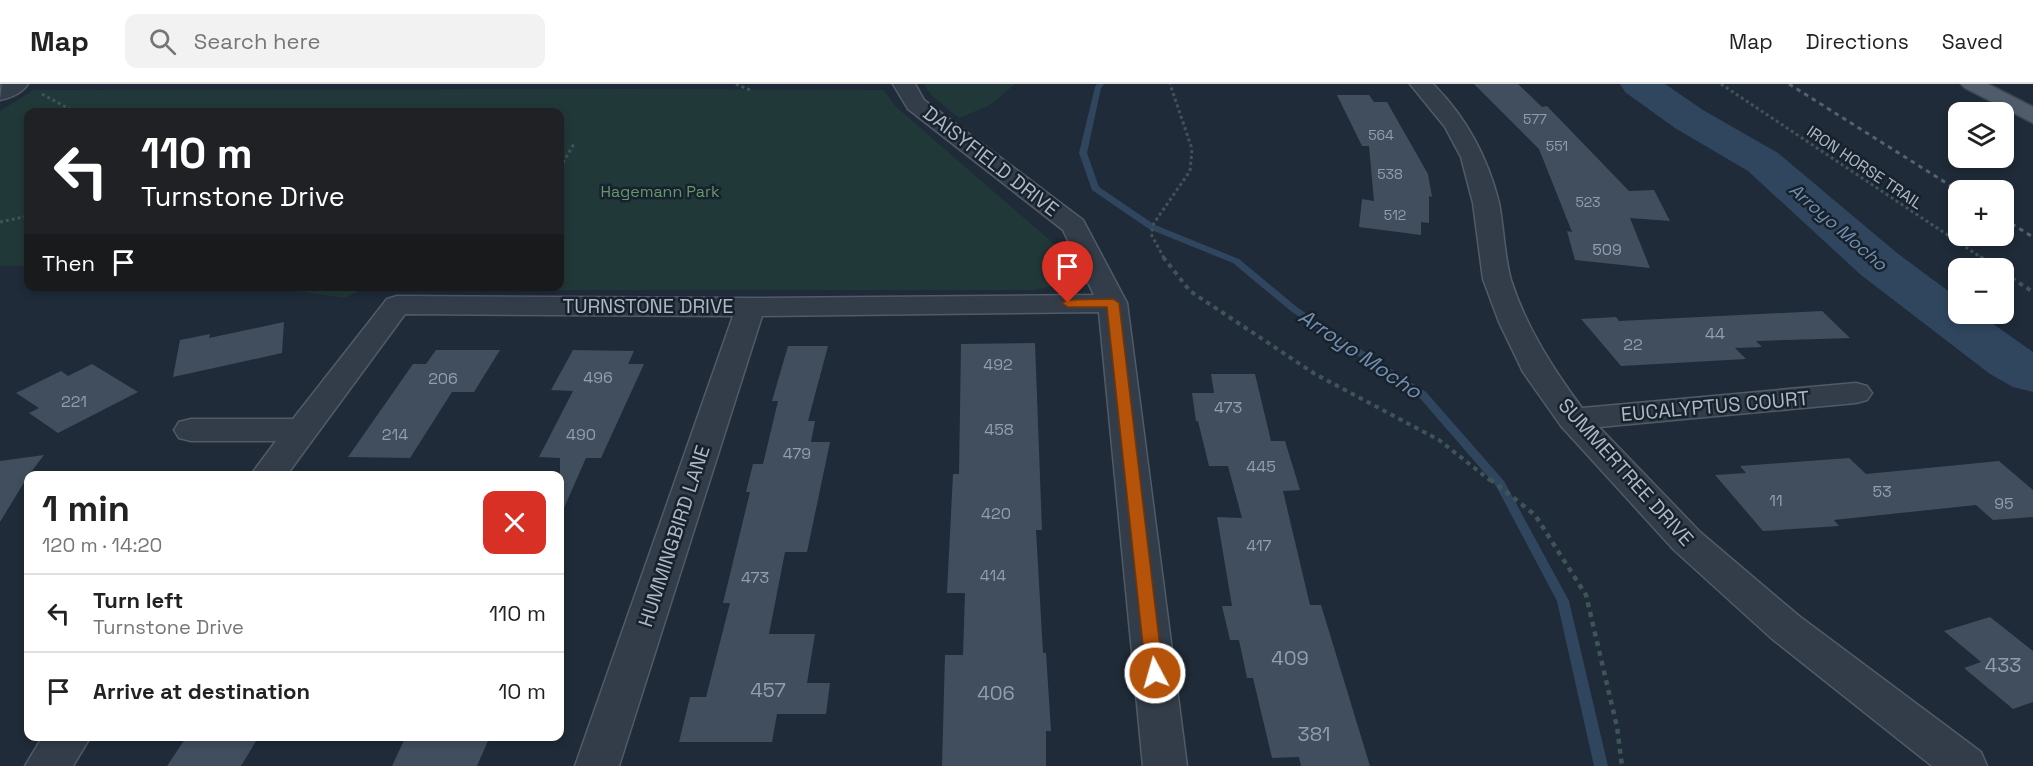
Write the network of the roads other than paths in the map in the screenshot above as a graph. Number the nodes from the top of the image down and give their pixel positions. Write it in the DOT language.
graph roads {
  1 [pos="904,84"];
  2 [pos="1421,84"];
  3 [pos="1972,84"];
  4 [pos="2010,84"];
  5 [pos="24,88"];
  6 [pos="0,94"];
  7 [pos="2033,96"];
  8 [pos="2033,116"];
  9 [pos="1113,303"];
  10 [pos="750,307"];
  11 [pos="1856,393"];
  12 [pos="1573,419"];
  13 [pos="191,430"];
  14 [pos="302,430"];
  15 [pos="271,471"];
  16 [pos="65,741"];
  17 [pos="47,766"];
  18 [pos="597,766"];
  19 [pos="1165,766"];
  20 [pos="1965,766"];
  1 -- 9 [label="street, DAISYFIELD DRIVE"];
  2 -- 12 [label="street, SUMMERTREE DRIVE"];
  3 -- 8 [label="main road"];
  4 -- 7 [label="main road"];
  5 -- 6 [label="street"];
  9 -- 10 [label="street, TURNSTONE DRIVE"];
  9 -- 19 [label="street, DAISYFIELD DRIVE"];
  10 -- 14 [label="street, TURNSTONE DRIVE"];
  10 -- 18 [label="street, HUMMINGBIRD LANE"];
  11 -- 12 [label="street, EUCALYPTUS COURT"];
  12 -- 20 [label="street, SUMMERTREE DRIVE"];
  13 -- 14 [label="street"];
  14 -- 15 [label="street, TURNSTONE DRIVE"];
  16 -- 17 [label="street"];
}
